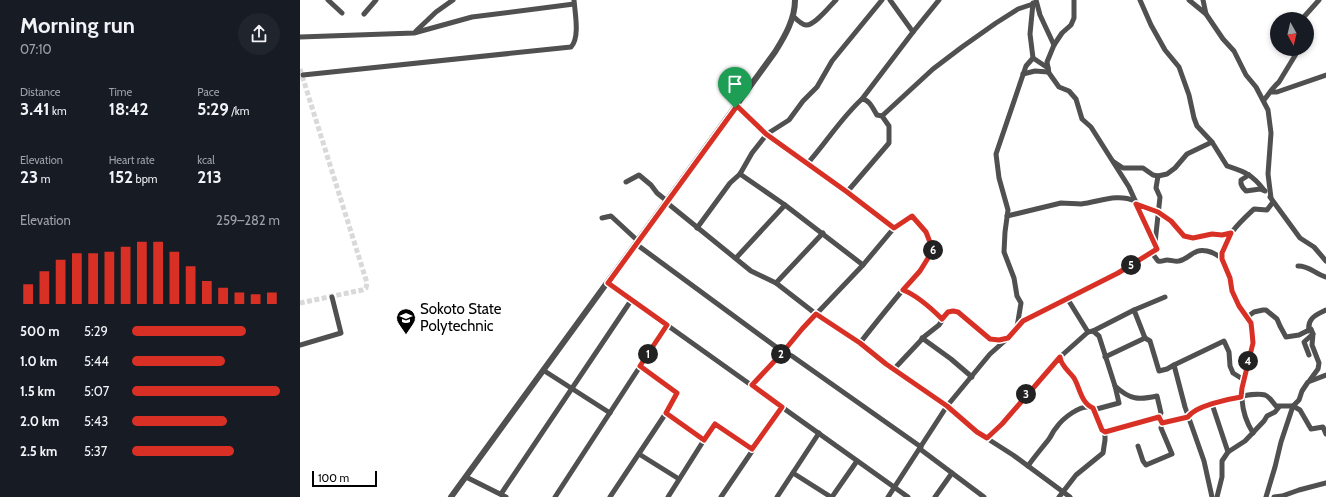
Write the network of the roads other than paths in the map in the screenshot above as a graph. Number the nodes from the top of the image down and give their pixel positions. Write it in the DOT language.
graph roads {
  1 [pos="328,0"];
  2 [pos="376,0"];
  3 [pos="836,0"];
  4 [pos="882,0"];
  5 [pos="890,0"];
  6 [pos="939,0"];
  7 [pos="1074,0"];
  8 [pos="1140,0"];
  9 [pos="1189,0"];
  10 [pos="1203,0"];
  11 [pos="1319,0"];
  12 [pos="448,1"];
  13 [pos="796,1"];
  14 [pos="574,2"];
  15 [pos="1035,2"];
  16 [pos="1308,12"];
  17 [pos="342,13"];
  18 [pos="364,14"];
  19 [pos="1206,14"];
  20 [pos="793,16"];
  21 [pos="913,32"];
  22 [pos="414,33"];
  23 [pos="300,37"];
  24 [pos="1054,45"];
  25 [pos="1295,56"];
  26 [pos="1033,58"];
  27 [pos="1048,70"];
  28 [pos="1023,74"];
  29 [pos="303,75"];
  30 [pos="1326,75"];
  31 [pos="1272,92"];
  32 [pos="862,99"];
  33 [pos="1264,100"];
  34 [pos="736,106"];
  35 [pos="882,116"];
  36 [pos="766,134"];
  37 [pos="1212,142"];
  38 [pos="1112,161"];
  39 [pos="806,164"];
  40 [pos="740,174"];
  41 [pos="1249,175"];
  42 [pos="1158,176"];
  43 [pos="626,182"];
  44 [pos="1264,190"];
  45 [pos="847,192"];
  46 [pos="1272,200"];
  47 [pos="667,201"];
  48 [pos="1135,202"];
  49 [pos="786,205"];
  50 [pos="1158,212"];
  51 [pos="1007,216"];
  52 [pos="602,218"];
  53 [pos="697,228"];
  54 [pos="894,228"];
  55 [pos="823,233"];
  56 [pos="1231,233"];
  57 [pos="637,243"];
  58 [pos="1155,244"];
  59 [pos="1152,253"];
  60 [pos="736,258"];
  61 [pos="1222,259"];
  62 [pos="1326,261"];
  63 [pos="863,265"];
  64 [pos="1298,266"];
  65 [pos="1326,277"];
  66 [pos="608,283"];
  67 [pos="776,283"];
  68 [pos="903,290"];
  69 [pos="332,297"];
  70 [pos="1067,298"];
  71 [pos="1165,298"];
  72 [pos="632,299"];
  73 [pos="1134,310"];
  74 [pos="1326,310"];
  75 [pos="816,314"];
  76 [pos="1247,317"];
  77 [pos="942,319"];
  78 [pos="667,325"];
  79 [pos="1017,328"];
  80 [pos="1091,332"];
  81 [pos="1311,332"];
  82 [pos="922,338"];
  83 [pos="1008,338"];
  84 [pos="1145,338"];
  85 [pos="860,343"];
  86 [pos="300,345"];
  87 [pos="783,352"];
  88 [pos="1309,355"];
  89 [pos="1060,357"];
  90 [pos="1106,357"];
  91 [pos="1174,365"];
  92 [pos="640,366"];
  93 [pos="894,369"];
  94 [pos="543,370"];
  95 [pos="972,377"];
  96 [pos="1325,377"];
  97 [pos="1244,380"];
  98 [pos="1310,380"];
  99 [pos="752,385"];
  100 [pos="1115,386"];
  101 [pos="572,388"];
  102 [pos="1241,397"];
  103 [pos="1212,404"];
  104 [pos="947,406"];
  105 [pos="1293,406"];
  106 [pos="782,407"];
  107 [pos="1279,407"];
  108 [pos="1091,408"];
  109 [pos="610,413"];
  110 [pos="666,413"];
  111 [pos="1159,417"];
  112 [pos="1188,417"];
  113 [pos="1162,423"];
  114 [pos="1105,432"];
  115 [pos="819,433"];
  116 [pos="1253,433"];
  117 [pos="1326,434"];
  118 [pos="987,438"];
  119 [pos="704,440"];
  120 [pos="1138,446"];
  121 [pos="920,448"];
  122 [pos="752,449"];
  123 [pos="1228,452"];
  124 [pos="639,454"];
  125 [pos="857,460"];
  126 [pos="1028,466"];
  127 [pos="793,473"];
  128 [pos="952,473"];
  129 [pos="466,477"];
  130 [pos="679,479"];
  131 [pos="1326,484"];
  132 [pos="894,487"];
  133 [pos="976,495"];
  134 [pos="1060,495"];
  135 [pos="504,496"];
  136 [pos="451,497"];
  137 [pos="554,497"];
  138 [pos="610,497"];
  139 [pos="668,497"];
  140 [pos="721,497"];
  141 [pos="777,497"];
  142 [pos="832,497"];
  143 [pos="888,497"];
  144 [pos="908,497"];
  145 [pos="935,497"];
  146 [pos="984,497"];
  147 [pos="1070,497"];
  148 [pos="1212,497"];
  149 [pos="1217,497"];
  150 [pos="1266,497"];
  151 [pos="1274,497"];
  1 -- 17 [label="street"];
  2 -- 18 [label="street"];
  3 -- 20 [label="street"];
  4 -- 36 [label="street"];
  5 -- 21 [label="street"];
  6 -- 21 [label="street"];
  7 -- 24 [label="street"];
  8 -- 37 [label="street"];
  9 -- 19 [label="street"];
  10 -- 19 [label="street"];
  11 -- 16 [label="street"];
  12 -- 22 [label="street"];
  13 -- 20 [label="street"];
  14 -- 22 [label="street"];
  14 -- 29 [label="street"];
  15 -- 24 [label="street"];
  15 -- 26 [label="street"];
  15 -- 35 [label="street"];
  19 -- 33 [label="street"];
  20 -- 34 [label="street"];
  21 -- 32 [label="street"];
  22 -- 23 [label="street"];
  24 -- 27 [label="street"];
  25 -- 31 [label="street"];
  26 -- 27 [label="street"];
  26 -- 28 [label="street"];
  27 -- 28 [label="street"];
  27 -- 38 [label="street"];
  28 -- 51 [label="street"];
  30 -- 31 [label="street"];
  31 -- 33 [label="street"];
  32 -- 35 [label="street"];
  32 -- 39 [label="street"];
  33 -- 46 [label="street"];
  34 -- 36 [label="street"];
  34 -- 47 [label="street"];
  35 -- 45 [label="street"];
  36 -- 39 [label="street"];
  36 -- 40 [label="street"];
  37 -- 41 [label="street"];
  37 -- 42 [label="street"];
  38 -- 42 [label="street"];
  38 -- 48 [label="street"];
  39 -- 45 [label="street"];
  40 -- 49 [label="street"];
  40 -- 53 [label="street"];
  41 -- 44 [label="street"];
  41 -- 44 [label="street"];
  42 -- 50 [label="street"];
  43 -- 47 [label="street"];
  44 -- 46 [label="street"];
  45 -- 54 [label="street"];
  46 -- 56 [label="street"];
  46 -- 62 [label="street"];
  47 -- 53 [label="street"];
  47 -- 57 [label="street"];
  48 -- 50 [label="street"];
  48 -- 51 [label="street"];
  48 -- 58 [label="street"];
  49 -- 55 [label="street"];
  49 -- 60 [label="street"];
  50 -- 56 [label="street"];
  50 -- 58 [label="street"];
  51 -- 79 [label="street"];
  52 -- 57 [label="street"];
  53 -- 60 [label="street"];
  54 -- 63 [label="street"];
  54 -- 68 [label="street"];
  55 -- 63 [label="street"];
  55 -- 67 [label="street"];
  56 -- 61 [label="street"];
  57 -- 66 [label="street"];
  57 -- 87 [label="street"];
  58 -- 59 [label="street"];
  59 -- 61 [label="street"];
  59 -- 70 [label="street"];
  60 -- 67 [label="street"];
  61 -- 76 [label="street"];
  63 -- 75 [label="street"];
  64 -- 65 [label="street"];
  66 -- 72 [label="street"];
  66 -- 94 [label="street"];
  67 -- 75 [label="street"];
  68 -- 77 [label="street"];
  68 -- 85 [label="street"];
  69 -- 86 [label="street"];
  70 -- 79 [label="street"];
  70 -- 80 [label="street"];
  71 -- 73 [label="street"];
  72 -- 78 [label="street"];
  72 -- 101 [label="street"];
  73 -- 80 [label="street"];
  73 -- 84 [label="street"];
  74 -- 81 [label="street"];
  75 -- 85 [label="street"];
  75 -- 87 [label="street"];
  76 -- 81 [label="street"];
  76 -- 97 [label="street"];
  77 -- 82 [label="street"];
  77 -- 83 [label="street"];
  78 -- 92 [label="street"];
  78 -- 99 [label="street"];
  79 -- 83 [label="street"];
  80 -- 89 [label="street"];
  80 -- 90 [label="street"];
  81 -- 88 [label="street"];
  81 -- 98 [label="street"];
  82 -- 93 [label="street"];
  82 -- 95 [label="street"];
  83 -- 95 [label="street"];
  84 -- 90 [label="street"];
  84 -- 91 [label="street"];
  85 -- 93 [label="street"];
  87 -- 99 [label="street"];
  87 -- 121 [label="street"];
  89 -- 108 [label="street"];
  89 -- 118 [label="street"];
  90 -- 100 [label="street"];
  91 -- 97 [label="street"];
  91 -- 112 [label="street"];
  92 -- 109 [label="street"];
  92 -- 110 [label="street"];
  93 -- 104 [label="street"];
  94 -- 101 [label="street"];
  94 -- 129 [label="street"];
  95 -- 104 [label="street"];
  96 -- 98 [label="street"];
  97 -- 102 [label="street"];
  98 -- 105 [label="street"];
  99 -- 106 [label="street"];
  100 -- 108 [label="street"];
  100 -- 111 [label="street"];
  101 -- 109 [label="street"];
  101 -- 135 [label="street"];
  102 -- 103 [label="street"];
  102 -- 107 [label="street"];
  102 -- 116 [label="street"];
  103 -- 112 [label="street"];
  103 -- 123 [label="street"];
  104 -- 118 [label="street"];
  104 -- 121 [label="street"];
  105 -- 107 [label="street"];
  105 -- 117 [label="street"];
  105 -- 150 [label="street"];
  106 -- 115 [label="street"];
  106 -- 122 [label="street"];
  107 -- 116 [label="street"];
  108 -- 114 [label="street"];
  108 -- 126 [label="street"];
  109 -- 137 [label="street"];
  110 -- 119 [label="street"];
  110 -- 124 [label="street"];
  111 -- 113 [label="street"];
  111 -- 114 [label="street"];
  112 -- 113 [label="street"];
  112 -- 148 [label="street"];
  113 -- 120 [label="street"];
  114 -- 134 [label="street"];
  115 -- 125 [label="street"];
  115 -- 127 [label="street"];
  116 -- 123 [label="street"];
  118 -- 126 [label="street"];
  119 -- 122 [label="street"];
  119 -- 130 [label="street"];
  121 -- 128 [label="street"];
  121 -- 132 [label="street"];
  122 -- 140 [label="street"];
  123 -- 149 [label="street"];
  124 -- 130 [label="street"];
  124 -- 138 [label="street"];
  125 -- 132 [label="street"];
  125 -- 142 [label="street"];
  126 -- 134 [label="street"];
  127 -- 141 [label="street"];
  127 -- 142 [label="street"];
  128 -- 133 [label="street"];
  128 -- 145 [label="street"];
  129 -- 135 [label="street"];
  129 -- 136 [label="street"];
  130 -- 139 [label="street"];
  131 -- 151 [label="street"];
  132 -- 143 [label="street"];
  132 -- 144 [label="street"];
  133 -- 146 [label="street"];
  134 -- 147 [label="street"];
}
